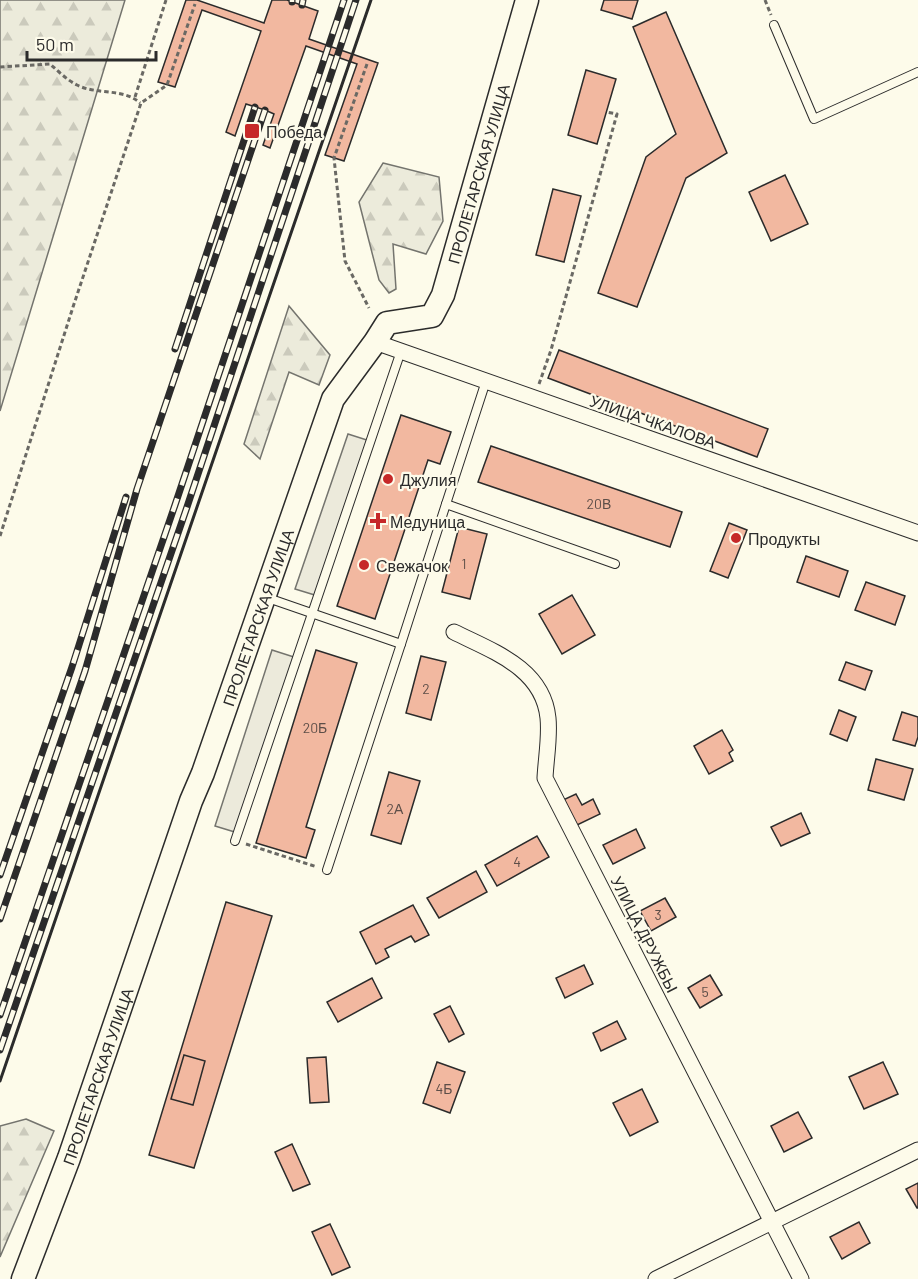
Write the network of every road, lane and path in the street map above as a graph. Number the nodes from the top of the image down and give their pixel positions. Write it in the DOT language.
graph roads {
  1 [pos="166,0"];
  2 [pos="527,0"];
  3 [pos="195,4"];
  4 [pos="774,25"];
  5 [pos="367,64"];
  6 [pos="0,67"];
  7 [pos="918,72"];
  8 [pos="135,98"];
  9 [pos="141,103"];
  10 [pos="606,111"];
  11 [pos="369,308"];
  12 [pos="375,342"];
  13 [pos="401,351"];
  14 [pos="486,381"];
  15 [pos="534,398"];
  16 [pos="446,504"];
  17 [pos="918,534"];
  18 [pos="0,536"];
  19 [pos="615,564"];
  20 [pos="264,597"];
  21 [pos="312,614"];
  22 [pos="454,632"];
  23 [pos="401,644"];
  24 [pos="235,841"];
  25 [pos="327,870"];
  26 [pos="918,1150"];
  27 [pos="771,1222"];
  28 [pos="23,1279"];
  29 [pos="656,1279"];
  30 [pos="801,1279"];
  1 -- 8 [label="path"];
  2 -- 12 [label="main road, ПРОЛЕТАРСКАЯ УЛИЦА"];
  3 -- 9 [label="path"];
  4 -- 7 [label="lane"];
  5 -- 11 [label="path"];
  6 -- 8 [label="path"];
  8 -- 9 [label="path"];
  9 -- 18 [label="path"];
  10 -- 15 [label="path"];
  12 -- 13 [label="street, УЛИЦА ЧКАЛОВА"];
  12 -- 20 [label="main road, ПРОЛЕТАРСКАЯ УЛИЦА"];
  13 -- 14 [label="street, УЛИЦА ЧКАЛОВА"];
  13 -- 21 [label="lane"];
  14 -- 15 [label="street, УЛИЦА ЧКАЛОВА"];
  14 -- 16 [label="lane"];
  15 -- 17 [label="street, УЛИЦА ЧКАЛОВА"];
  16 -- 19 [label="lane"];
  16 -- 23 [label="lane"];
  20 -- 21 [label="lane"];
  20 -- 28 [label="main road, ПРОЛЕТАРСКАЯ УЛИЦА"];
  21 -- 23 [label="lane"];
  21 -- 24 [label="lane"];
  22 -- 27 [label="street, УЛИЦА ДРУЖБЫ"];
  23 -- 25 [label="lane"];
  24 -- 25 [label="path"];
  26 -- 27 [label="street"];
  27 -- 29 [label="street"];
  27 -- 30 [label="street, УЛИЦА ДРУЖБЫ"];
}
